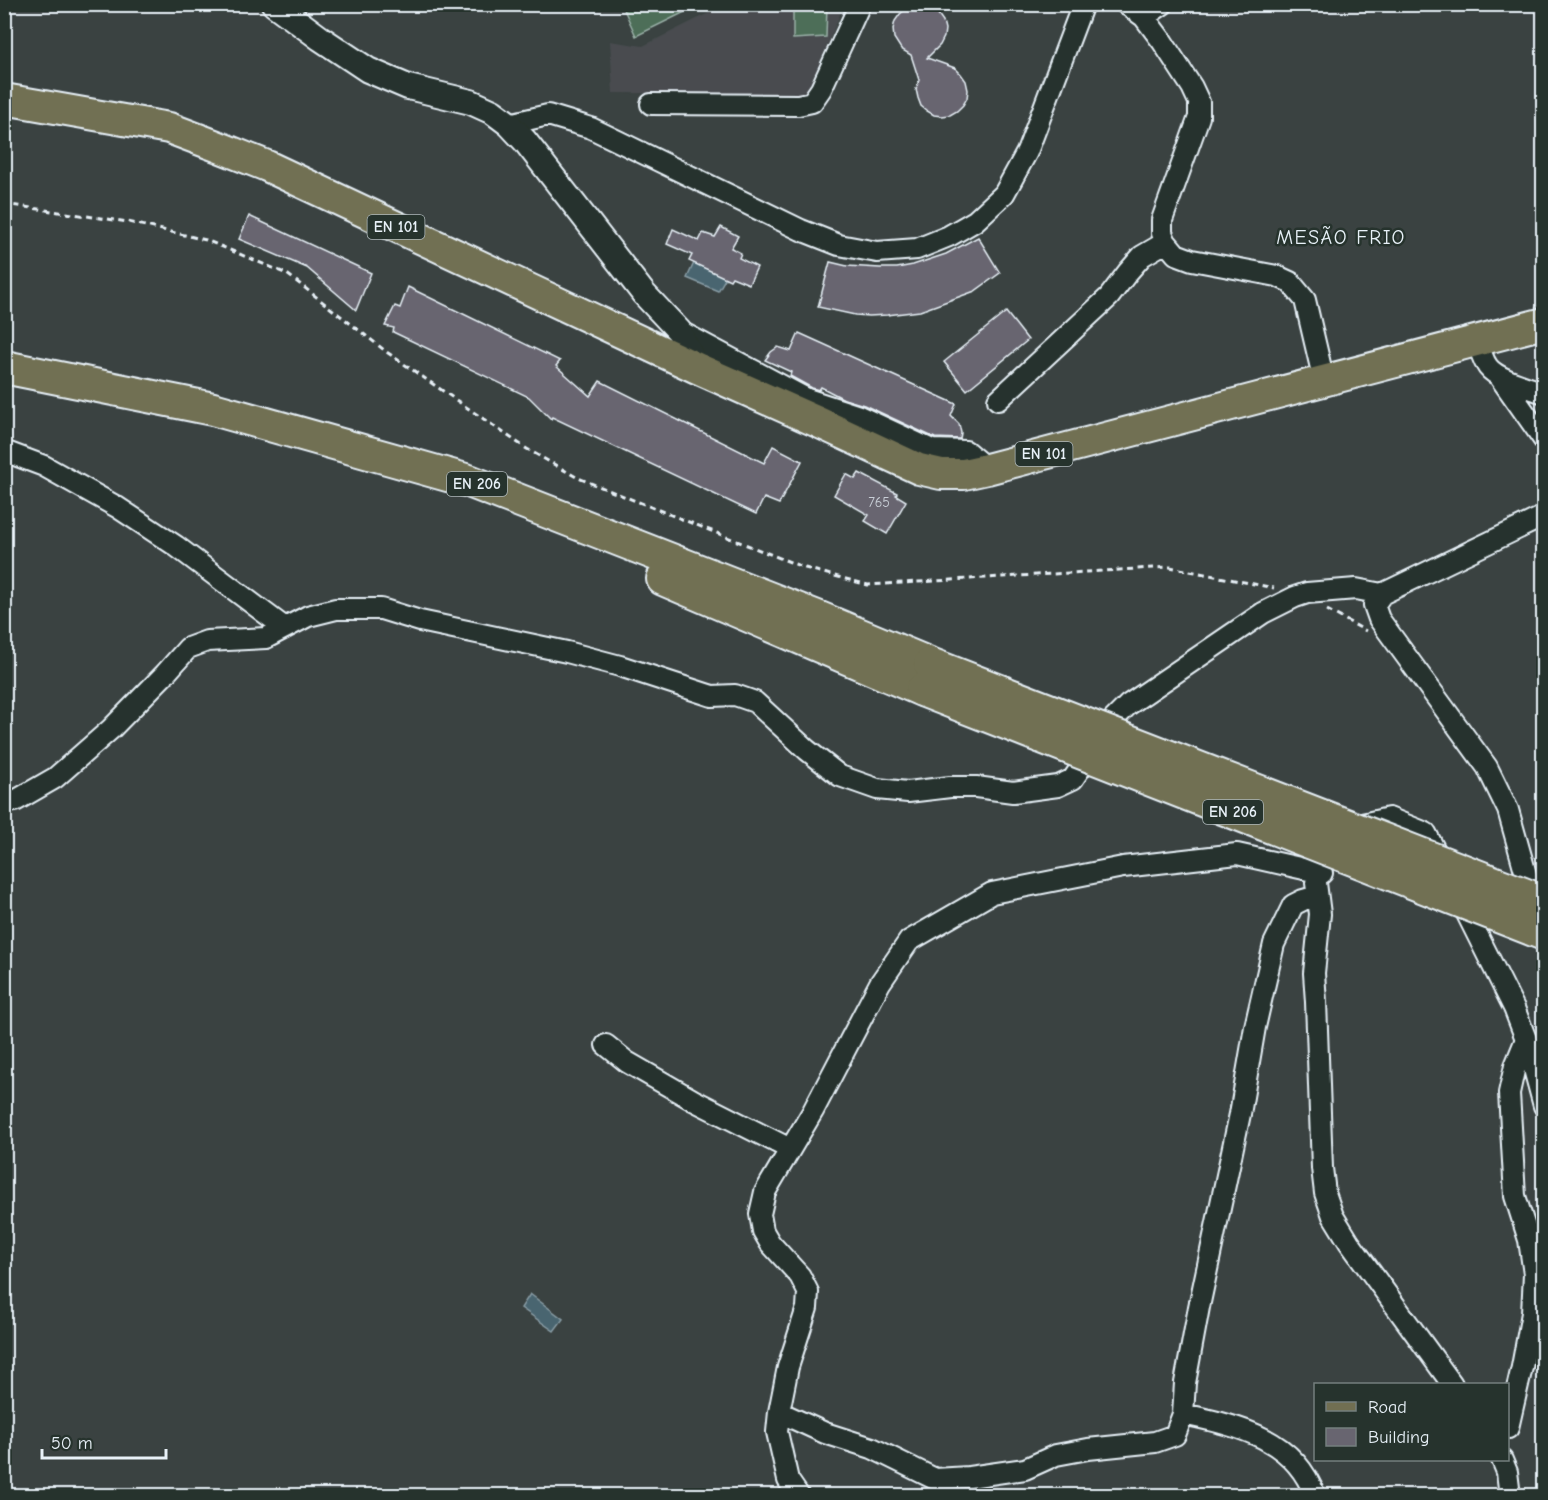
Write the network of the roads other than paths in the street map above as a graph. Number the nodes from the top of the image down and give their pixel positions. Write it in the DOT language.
graph roads {
  1 [pos="274,4"];
  2 [pos="860,4"];
  3 [pos="1083,4"];
  4 [pos="1126,4"];
  5 [pos="1162,4"];
  6 [pos="1144,17"];
  7 [pos="4,99"];
  8 [pos="651,104"];
  9 [pos="509,124"];
  10 [pos="1166,242"];
  11 [pos="644,294"];
  12 [pos="1544,322"];
  13 [pos="680,331"];
  14 [pos="647,334"];
  15 [pos="1478,340"];
  16 [pos="4,367"];
  17 [pos="697,368"];
  18 [pos="1499,376"];
  19 [pos="4,380"];
  20 [pos="1324,381"];
  21 [pos="1544,393"];
  22 [pos="998,400"];
  23 [pos="1544,440"];
  24 [pos="4,451"];
  25 [pos="987,470"];
  26 [pos="1544,516"];
  27 [pos="1382,594"];
  28 [pos="285,628"];
  29 [pos="926,677"];
  30 [pos="4,804"];
  31 [pos="1322,873"];
  32 [pos="1317,896"];
  33 [pos="1544,902"];
  34 [pos="1542,942"];
  35 [pos="1526,1039"];
  36 [pos="606,1045"];
  37 [pos="1544,1106"];
  38 [pos="790,1149"];
  39 [pos="1451,1383"];
  40 [pos="779,1412"];
  41 [pos="1183,1414"];
  42 [pos="1509,1424"];
  43 [pos="1502,1461"];
  44 [pos="799,1496"];
  45 [pos="1315,1496"];
  46 [pos="1510,1496"];
  1 -- 9 [label="street"];
  2 -- 8 [label="street"];
  3 -- 9 [label="street"];
  4 -- 6 [label="street"];
  5 -- 6 [label="street"];
  6 -- 10 [label="street"];
  7 -- 14 [label="main road, EN 101"];
  9 -- 11 [label="street"];
  10 -- 20 [label="street"];
  10 -- 22 [label="street"];
  11 -- 13 [label="street"];
  11 -- 14 [label="street"];
  12 -- 15 [label="main road, EN 101"];
  13 -- 14 [label="street"];
  13 -- 17 [label="street"];
  13 -- 25 [label="street"];
  14 -- 17 [label="main road, EN 101"];
  15 -- 18 [label="street"];
  15 -- 20 [label="main road, EN 101"];
  16 -- 29 [label="highway, EN 206"];
  17 -- 25 [label="main road, EN 101"];
  18 -- 21 [label="street"];
  18 -- 23 [label="street"];
  19 -- 29 [label="highway, EN 206"];
  20 -- 25 [label="main road, EN 101"];
  24 -- 28 [label="street"];
  26 -- 27 [label="street"];
  27 -- 28 [label="street"];
  27 -- 34 [label="street"];
  28 -- 30 [label="street"];
  29 -- 33 [label="highway, EN 206, bridge"];
  29 -- 34 [label="highway, EN 206, bridge"];
  31 -- 32 [label="street"];
  31 -- 35 [label="street"];
  31 -- 38 [label="street"];
  32 -- 39 [label="street"];
  32 -- 41 [label="street"];
  35 -- 37 [label="street"];
  35 -- 42 [label="street"];
  36 -- 38 [label="street"];
  38 -- 40 [label="street"];
  40 -- 41 [label="street"];
  40 -- 44 [label="street"];
  41 -- 45 [label="street"];
  43 -- 46 [label="street"];
}
